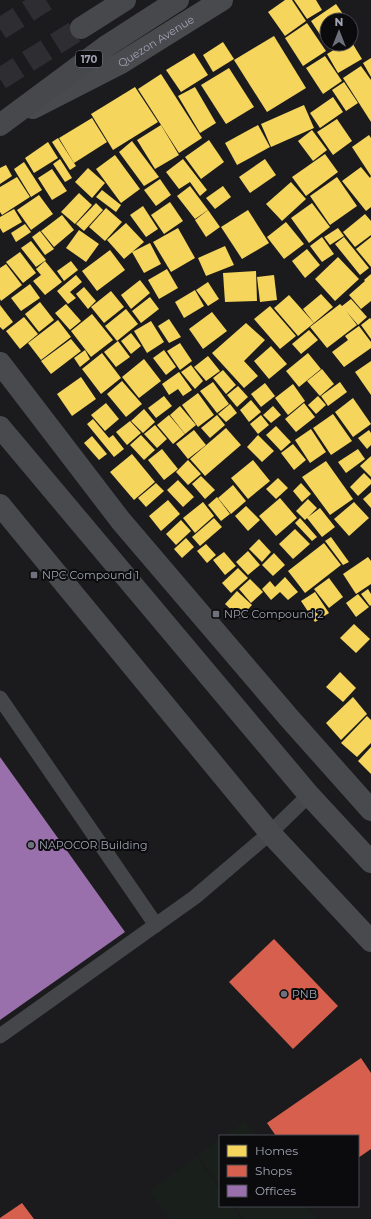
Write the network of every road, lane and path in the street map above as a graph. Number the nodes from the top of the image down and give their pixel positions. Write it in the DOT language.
graph roads {
  1 [pos="125,0"];
  2 [pos="178,0"];
  3 [pos="222,0"];
  4 [pos="81,28"];
  5 [pos="2,124"];
  6 [pos="0,363"];
  7 [pos="0,427"];
  8 [pos="0,505"];
  9 [pos="0,698"];
  10 [pos="309,795"];
  11 [pos="371,810"];
  12 [pos="270,833"];
  13 [pos="371,862"];
  14 [pos="156,925"];
  15 [pos="371,941"];
  16 [pos="0,1036"];
  1 -- 4 [label="main road"];
  2 -- 5 [label="main road, Quezon Avenue / 170"];
  3 -- 5 [label="main road, Quezon Avenue / 170"];
  6 -- 11 [label="main road"];
  7 -- 10 [label="main road"];
  8 -- 12 [label="main road"];
  9 -- 14 [label="lane"];
  10 -- 12 [label="lane"];
  10 -- 13 [label="main road"];
  12 -- 14 [label="lane"];
  12 -- 15 [label="main road"];
  14 -- 16 [label="lane"];
}
